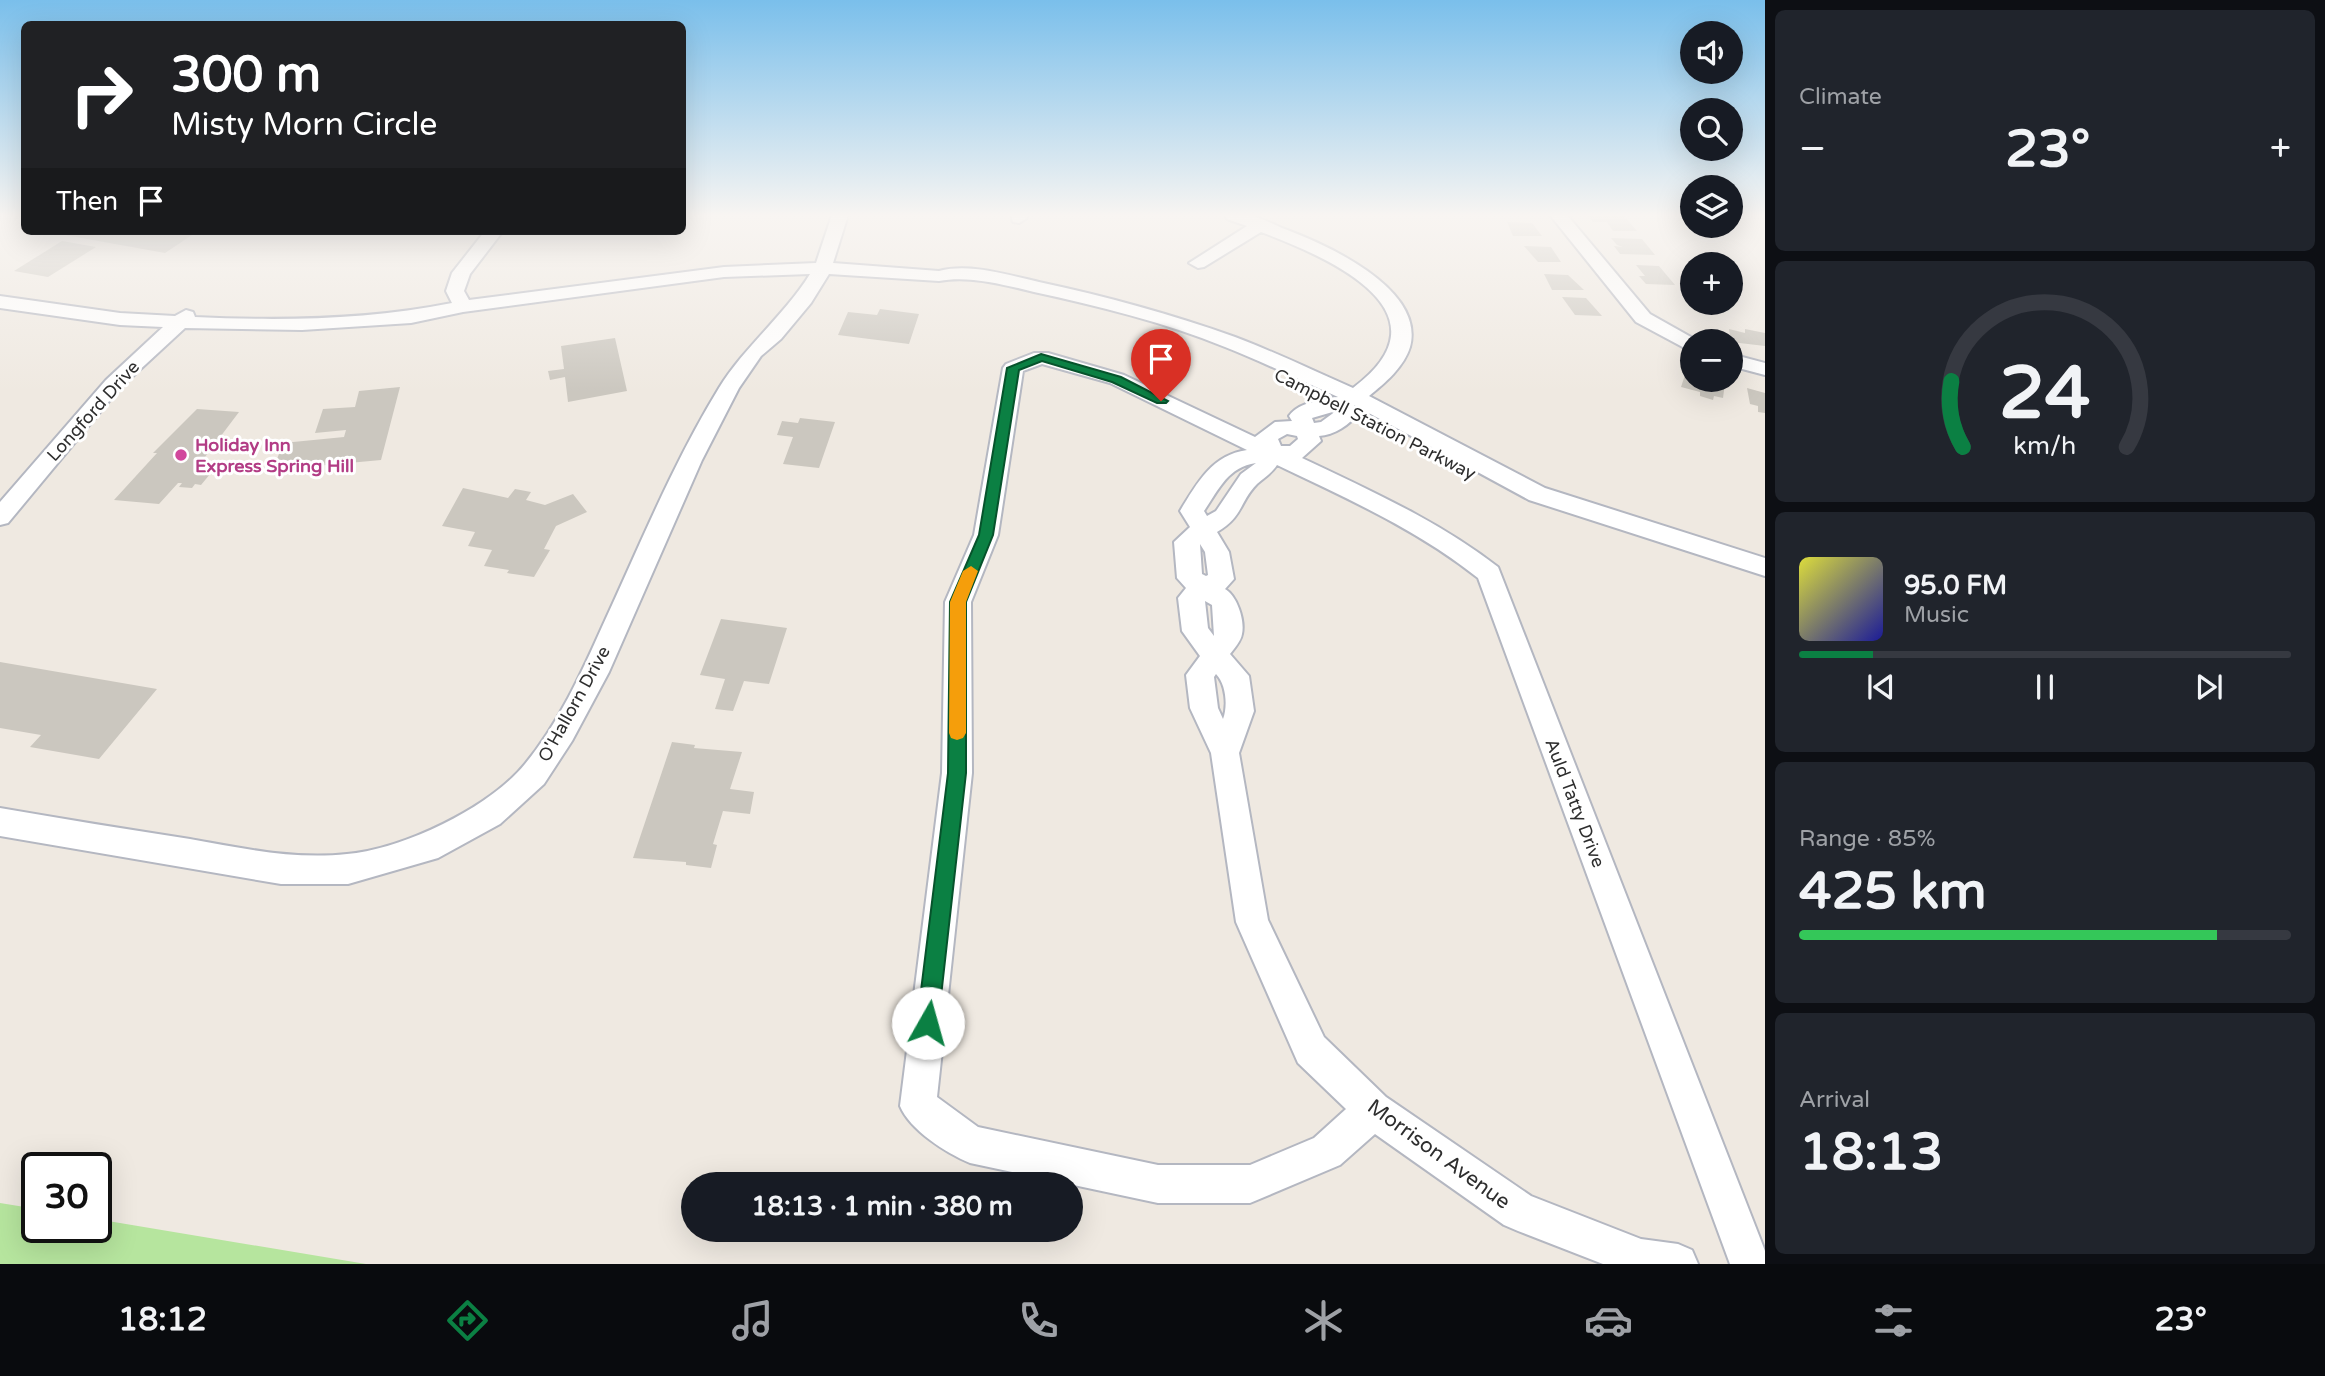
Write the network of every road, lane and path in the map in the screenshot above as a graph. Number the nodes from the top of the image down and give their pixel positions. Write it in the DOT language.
graph roads {
  1 [pos="461,274"];
  2 [pos="709,274"];
  3 [pos="819,274"];
  4 [pos="910,274"];
  5 [pos="1361,274"];
  6 [pos="1607,274"];
  7 [pos="0,286"];
  8 [pos="0,302"];
  9 [pos="90,303"];
  10 [pos="463,306"];
  11 [pos="74,314"];
  12 [pos="185,317"];
  13 [pos="1680,338"];
  14 [pos="1743,363"];
  15 [pos="1765,369"];
  16 [pos="1347,399"];
  17 [pos="1273,453"];
  18 [pos="0,517"];
  19 [pos="1765,567"];
  20 [pos="1765,581"];
  21 [pos="1215,656"];
  22 [pos="1225,753"];
  23 [pos="0,822"];
  24 [pos="1373,1110"];
  25 [pos="1678,1264"];
  26 [pos="1750,1264"];
  1 -- 10 [label="street"];
  2 -- 10 [label="street, Campbell Station Parkway"];
  3 -- 23 [label="street, O'Hallorn Drive"];
  4 -- 16 [label="street, Campbell Station Parkway"];
  5 -- 16 [label="street"];
  6 -- 13 [label="street"];
  7 -- 9 [label="street, Campbell Station Parkway"];
  8 -- 11 [label="street, Campbell Station Parkway"];
  9 -- 11 [label="street"];
  9 -- 12 [label="street, Campbell Station Parkway"];
  10 -- 12 [label="street, Campbell Station Parkway"];
  11 -- 12 [label="street, Campbell Station Parkway"];
  12 -- 18 [label="street, Longford Drive"];
  14 -- 15 [label="street"];
  16 -- 17 [label="street"];
  16 -- 19 [label="street, Campbell Station Parkway"];
  16 -- 20 [label="street, Campbell Station Parkway"];
  17 -- 21 [label="street, Morrison Avenue"];
  17 -- 24 [label="street, Auld Tatty Drive"];
  17 -- 26 [label="street, Auld Tatty Drive"];
  21 -- 22 [label="street, Morrison Avenue"];
  21 -- 22 [label="street, Morrison Avenue"];
  22 -- 24 [label="street, Morrison Avenue"];
  24 -- 25 [label="street, Morrison Avenue"];
}
